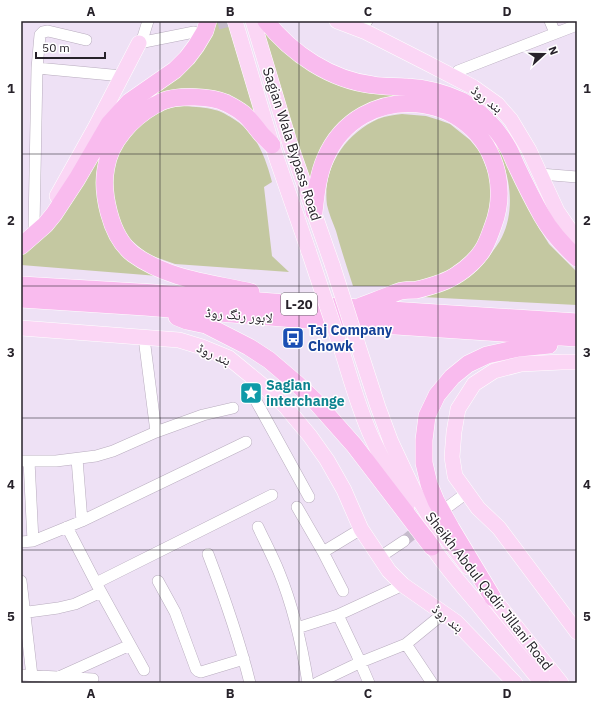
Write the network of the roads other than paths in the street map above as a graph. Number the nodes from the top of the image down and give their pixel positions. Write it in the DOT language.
graph roads {
  1 [pos="148,21"];
  2 [pos="208,21"];
  3 [pos="235,21"];
  4 [pos="253,21"];
  5 [pos="266,21"];
  6 [pos="337,21"];
  7 [pos="367,21"];
  8 [pos="550,21"];
  9 [pos="577,25"];
  10 [pos="46,26"];
  11 [pos="353,26"];
  12 [pos="194,32"];
  13 [pos="555,33"];
  14 [pos="86,40"];
  15 [pos="139,44"];
  16 [pos="37,68"];
  17 [pos="122,76"];
  18 [pos="453,77"];
  19 [pos="272,146"];
  20 [pos="540,174"];
  21 [pos="577,177"];
  22 [pos="314,212"];
  23 [pos="27,231"];
  24 [pos="577,240"];
  25 [pos="21,246"];
  26 [pos="577,258"];
  27 [pos="21,285"];
  28 [pos="21,299"];
  29 [pos="299,304"];
  30 [pos="145,307"];
  31 [pos="356,308"];
  32 [pos="577,322"];
  33 [pos="21,328"];
  34 [pos="144,338"];
  35 [pos="577,338"];
  36 [pos="357,342"];
  37 [pos="577,343"];
  38 [pos="342,351"];
  39 [pos="577,362"];
  40 [pos="253,378"];
  41 [pos="233,408"];
  42 [pos="156,432"];
  43 [pos="246,442"];
  44 [pos="77,459"];
  45 [pos="25,462"];
  46 [pos="468,492"];
  47 [pos="272,495"];
  48 [pos="309,497"];
  49 [pos="297,506"];
  50 [pos="449,506"];
  51 [pos="82,521"];
  52 [pos="67,527"];
  53 [pos="258,527"];
  54 [pos="361,529"];
  55 [pos="33,541"];
  56 [pos="404,541"];
  57 [pos="21,542"];
  58 [pos="432,547"];
  59 [pos="322,552"];
  60 [pos="208,554"];
  61 [pos="380,557"];
  62 [pos="158,581"];
  63 [pos="21,582"];
  64 [pos="403,585"];
  65 [pos="98,588"];
  66 [pos="343,591"];
  67 [pos="494,598"];
  68 [pos="23,612"];
  69 [pos="444,613"];
  70 [pos="338,615"];
  71 [pos="297,628"];
  72 [pos="577,632"];
  73 [pos="406,644"];
  74 [pos="130,645"];
  75 [pos="244,659"];
  76 [pos="361,662"];
  77 [pos="88,664"];
  78 [pos="144,670"];
  79 [pos="26,676"];
  80 [pos="59,677"];
  81 [pos="93,681"];
  82 [pos="250,683"];
  83 [pos="308,683"];
  84 [pos="317,683"];
  85 [pos="369,683"];
  86 [pos="432,683"];
  87 [pos="515,683"];
  88 [pos="542,683"];
  89 [pos="561,683"];
  1 -- 15 [label="street"];
  2 -- 25 [label="highway"];
  3 -- 19 [label="main road, Sagian Wala Bypass Road"];
  4 -- 22 [label="main road, Sagian Wala Bypass Road"];
  5 -- 26 [label="highway"];
  6 -- 11 [label="main road, بند روڈ"];
  7 -- 11 [label="street"];
  8 -- 13 [label="street"];
  9 -- 13 [label="street"];
  10 -- 14 [label="street"];
  10 -- 16 [label="street"];
  11 -- 18 [label="main road, بند روڈ"];
  12 -- 15 [label="street"];
  13 -- 18 [label="street"];
  15 -- 17 [label="main road"];
  16 -- 17 [label="street"];
  16 -- 23 [label="street"];
  17 -- 23 [label="main road"];
  18 -- 20 [label="main road, بند روڈ"];
  19 -- 29 [label="highway"];
  19 -- 38 [label="main road, Sagian Wala Bypass Road, bridge"];
  20 -- 21 [label="street"];
  20 -- 24 [label="main road, بند روڈ"];
  22 -- 31 [label="highway"];
  22 -- 36 [label="main road, Sagian Wala Bypass Road, bridge"];
  27 -- 29 [label="highway, لاہور رنگ روڈ / L-20"];
  28 -- 30 [label="highway, لاہور رنگ روڈ / L-20"];
  29 -- 31 [label="highway, لاہور رنگ روڈ / L-20, bridge"];
  30 -- 35 [label="highway, لاہور رنگ روڈ / L-20, bridge"];
  30 -- 58 [label="highway"];
  31 -- 32 [label="highway, لاہور رنگ روڈ / L-20"];
  33 -- 34 [label="main road, بند روڈ"];
  34 -- 40 [label="main road, بند روڈ"];
  34 -- 42 [label="street"];
  36 -- 67 [label="main road, Sheikh Abdul Qadir Jillani Road"];
  37 -- 67 [label="highway"];
  38 -- 58 [label="main road, Sheikh Abdul Qadir Jillani Road"];
  39 -- 46 [label="main road"];
  40 -- 48 [label="street"];
  40 -- 54 [label="main road, بند روڈ"];
  41 -- 42 [label="street"];
  42 -- 44 [label="street"];
  43 -- 51 [label="street"];
  44 -- 45 [label="street"];
  44 -- 51 [label="street"];
  45 -- 55 [label="street"];
  46 -- 50 [label="street"];
  46 -- 72 [label="main road"];
  47 -- 65 [label="street"];
  49 -- 59 [label="street"];
  51 -- 52 [label="street"];
  52 -- 55 [label="street"];
  52 -- 65 [label="street"];
  53 -- 71 [label="street"];
  54 -- 59 [label="street"];
  54 -- 61 [label="main road, بند روڈ"];
  55 -- 57 [label="street"];
  56 -- 61 [label="street"];
  58 -- 88 [label="main road, Sheikh Abdul Qadir Jillani Road"];
  59 -- 66 [label="street"];
  60 -- 75 [label="street"];
  61 -- 64 [label="main road, بند روڈ"];
  62 -- 75 [label="street"];
  63 -- 68 [label="street"];
  64 -- 69 [label="main road, بند روڈ"];
  64 -- 70 [label="street"];
  65 -- 68 [label="street"];
  65 -- 74 [label="street"];
  67 -- 89 [label="main road, Sheikh Abdul Qadir Jillani Road"];
  68 -- 79 [label="street"];
  69 -- 73 [label="street"];
  69 -- 87 [label="main road, بند روڈ"];
  70 -- 71 [label="street"];
  70 -- 76 [label="street"];
  71 -- 83 [label="street"];
  73 -- 76 [label="street"];
  73 -- 86 [label="street"];
  74 -- 77 [label="street"];
  74 -- 78 [label="street"];
  75 -- 82 [label="street"];
  76 -- 84 [label="street"];
  76 -- 85 [label="street"];
  77 -- 80 [label="street"];
  77 -- 81 [label="street"];
  79 -- 80 [label="street"];
  80 -- 81 [label="street"];
}
